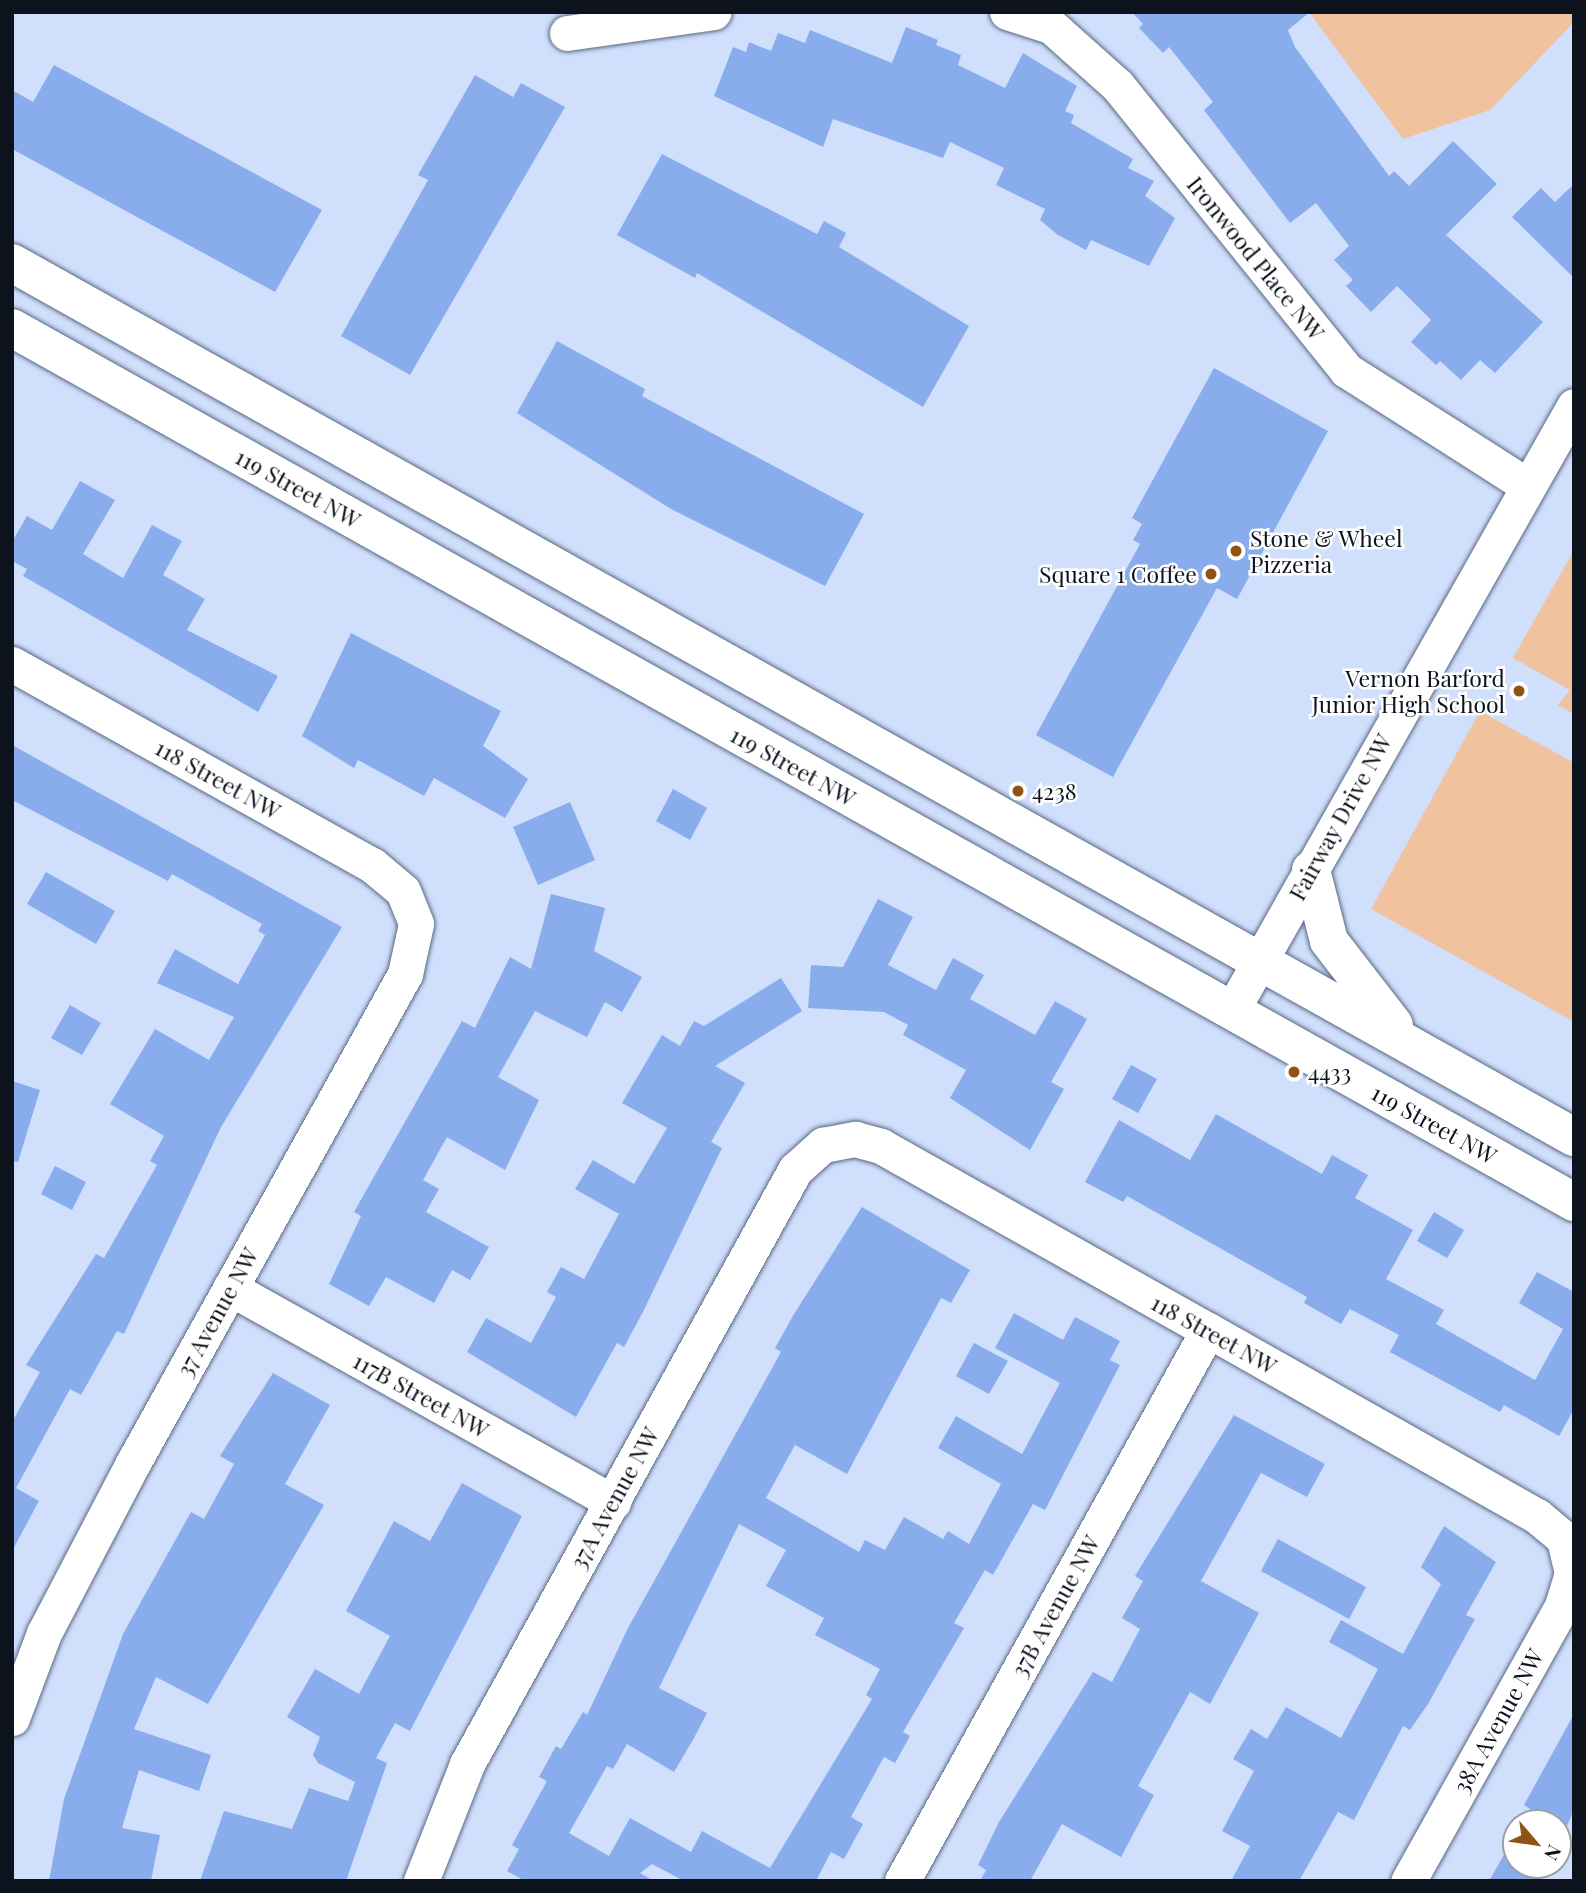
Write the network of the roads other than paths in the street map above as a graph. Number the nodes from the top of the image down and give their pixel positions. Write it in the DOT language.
graph roads {
  1 [pos="714,12"];
  2 [pos="1007,12"];
  3 [pos="567,33"];
  4 [pos="12,263"];
  5 [pos="12,328"];
  6 [pos="1574,406"];
  7 [pos="1525,484"];
  8 [pos="12,664"];
  9 [pos="1311,870"];
  10 [pos="413,908"];
  11 [pos="1259,961"];
  12 [pos="1232,1010"];
  13 [pos="1412,1045"];
  14 [pos="1574,1137"];
  15 [pos="839,1140"];
  16 [pos="1574,1202"];
  17 [pos="230,1288"];
  18 [pos="1209,1330"];
  19 [pos="612,1502"];
  20 [pos="1571,1556"];
  21 [pos="12,1718"];
  22 [pos="421,1881"];
  23 [pos="902,1881"];
  24 [pos="1408,1881"];
  1 -- 3 [label="street"];
  2 -- 7 [label="street, Ironwood Place NW"];
  4 -- 11 [label="main road"];
  5 -- 12 [label="main road, 119 Street NW"];
  6 -- 7 [label="street, Fairway Drive NW"];
  7 -- 9 [label="street, Fairway Drive NW"];
  8 -- 10 [label="street, 118 Street NW"];
  9 -- 11 [label="street, Fairway Drive NW"];
  9 -- 13 [label="main road"];
  10 -- 17 [label="street, 37 Avenue NW"];
  11 -- 12 [label="street, Fairway Drive NW"];
  11 -- 13 [label="main road"];
  12 -- 16 [label="main road, 119 Street NW"];
  13 -- 14 [label="main road"];
  15 -- 18 [label="street, 118 Street NW"];
  15 -- 19 [label="street, 37A Avenue NW"];
  17 -- 19 [label="street, 117B Street NW"];
  17 -- 21 [label="street, 37 Avenue NW"];
  18 -- 20 [label="street, 118 Street NW"];
  18 -- 23 [label="street, 37B Avenue NW"];
  19 -- 22 [label="street, 37A Avenue NW"];
  20 -- 24 [label="street, 38A Avenue NW"];
}
